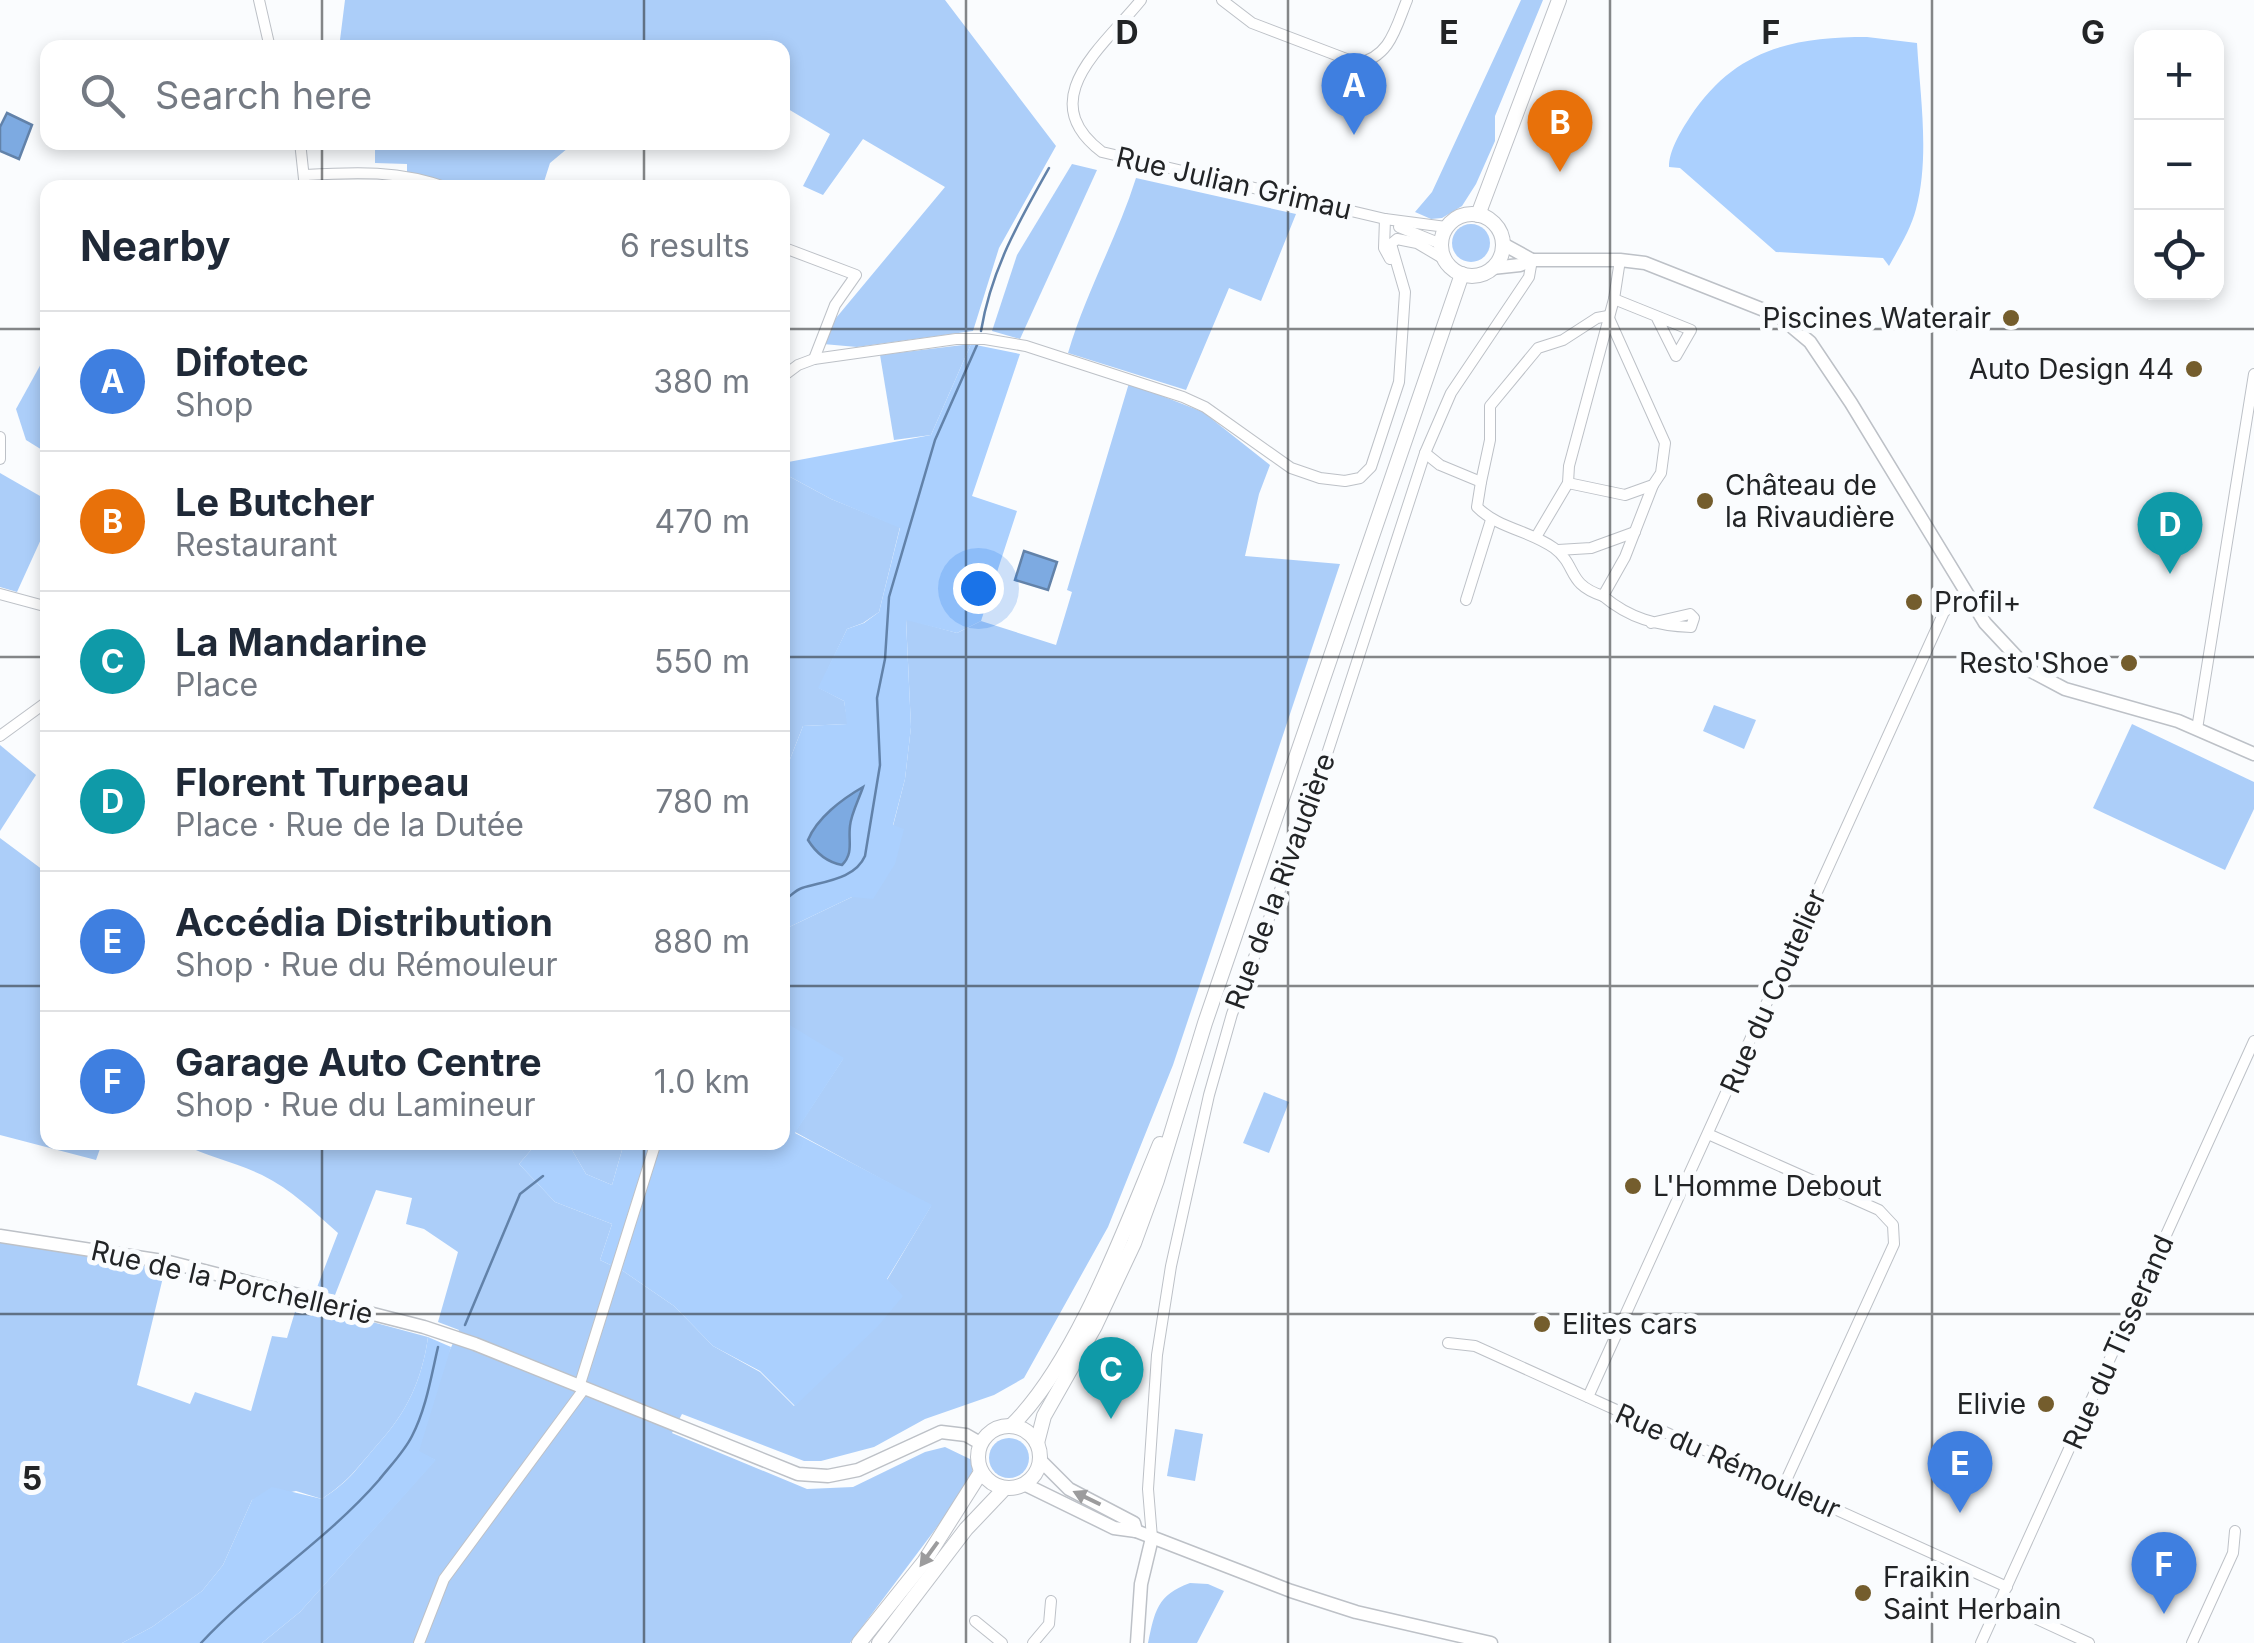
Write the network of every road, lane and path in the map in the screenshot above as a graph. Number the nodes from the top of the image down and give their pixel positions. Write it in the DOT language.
graph roads {
  1 [pos="259,0"];
  2 [pos="1141,0"];
  3 [pos="1222,0"];
  4 [pos="1407,0"];
  5 [pos="1560,0"];
  6 [pos="268,40"];
  7 [pos="301,150"];
  8 [pos="305,175"];
  9 [pos="305,180"];
  10 [pos="428,180"];
  11 [pos="1478,215"];
  12 [pos="1385,220"];
  13 [pos="1446,227"];
  14 [pos="1502,244"];
  15 [pos="790,251"];
  16 [pos="1442,252"];
  17 [pos="1532,260"];
  18 [pos="1620,260"];
  19 [pos="1397,268"];
  20 [pos="1492,268"];
  21 [pos="1462,274"];
  22 [pos="1614,299"];
  23 [pos="1608,316"];
  24 [pos="1656,316"];
  25 [pos="814,359"];
  26 [pos="790,372"];
  27 [pos="2254,374"];
  28 [pos="0,437"];
  29 [pos="1425,453"];
  30 [pos="0,459"];
  31 [pos="1481,482"];
  32 [pos="1568,483"];
  33 [pos="1653,485"];
  34 [pos="1491,520"];
  35 [pos="1635,532"];
  36 [pos="1536,536"];
  37 [pos="1557,550"];
  38 [pos="0,594"];
  39 [pos="1966,594"];
  40 [pos="1603,596"];
  41 [pos="1466,600"];
  42 [pos="40,605"];
  43 [pos="1651,623"];
  44 [pos="40,707"];
  45 [pos="2197,729"];
  46 [pos="0,736"];
  47 [pos="2254,754"];
  48 [pos="2254,1041"];
  49 [pos="1191,1069"];
  50 [pos="1708,1134"];
  51 [pos="654,1150"];
  52 [pos="0,1236"];
  53 [pos="1448,1344"];
  54 [pos="582,1388"];
  55 [pos="1588,1397"];
  56 [pos="1012,1426"];
  57 [pos="980,1442"];
  58 [pos="1036,1442"];
  59 [pos="1040,1460"];
  60 [pos="981,1472"];
  61 [pos="1024,1484"];
  62 [pos="1784,1486"];
  63 [pos="1005,1488"];
  64 [pos="1136,1531"];
  65 [pos="2235,1531"];
  66 [pos="1152,1538"];
  67 [pos="2006,1587"];
  68 [pos="1051,1601"];
  69 [pos="2000,1602"];
  70 [pos="975,1621"];
  71 [pos="419,1643"];
  72 [pos="859,1643"];
  73 [pos="879,1643"];
  74 [pos="1002,1643"];
  75 [pos="1032,1643"];
  76 [pos="1137,1643"];
  77 [pos="1491,1643"];
  78 [pos="1981,1643"];
  79 [pos="2088,1643"];
  80 [pos="2192,1643"];
  1 -- 6 [label="street"];
  2 -- 12 [label="street, Rue Julian Grimau"];
  3 -- 4 [label="street"];
  5 -- 11 [label="main road"];
  7 -- 8 [label="street"];
  8 -- 9 [label="street"];
  8 -- 10 [label="street"];
  11 -- 13 [label="main road"];
  11 -- 14 [label="main road"];
  12 -- 13 [label="street, Rue Julian Grimau"];
  12 -- 16 [label="street, Rue Julian Grimau"];
  12 -- 19 [label="street"];
  13 -- 16 [label="main road"];
  14 -- 17 [label="street"];
  14 -- 20 [label="main road"];
  15 -- 25 [label="street"];
  16 -- 19 [label="street"];
  16 -- 21 [label="main road"];
  17 -- 18 [label="street"];
  17 -- 20 [label="street"];
  17 -- 29 [label="street, Rue de la Rivaudière"];
  18 -- 22 [label="street"];
  18 -- 39 [label="street"];
  19 -- 25 [label="street"];
  20 -- 21 [label="main road"];
  21 -- 49 [label="main road"];
  22 -- 23 [label="street"];
  22 -- 24 [label="street"];
  23 -- 31 [label="street"];
  23 -- 32 [label="street"];
  23 -- 33 [label="street"];
  25 -- 26 [label="street"];
  27 -- 45 [label="street"];
  28 -- 30 [label="street"];
  29 -- 31 [label="street"];
  29 -- 66 [label="street, Rue de la Rivaudière"];
  31 -- 34 [label="street"];
  32 -- 33 [label="street"];
  32 -- 36 [label="street"];
  33 -- 35 [label="street"];
  34 -- 36 [label="street"];
  34 -- 41 [label="street"];
  35 -- 37 [label="street"];
  35 -- 40 [label="street"];
  36 -- 37 [label="street"];
  37 -- 40 [label="street"];
  38 -- 42 [label="street"];
  39 -- 45 [label="street"];
  39 -- 50 [label="street, Rue du Coutelier"];
  40 -- 43 [label="street"];
  44 -- 46 [label="street"];
  45 -- 47 [label="street"];
  48 -- 67 [label="street, Rue du Tisserand"];
  49 -- 56 [label="main road"];
  49 -- 58 [label="main road"];
  50 -- 55 [label="street, Rue du Coutelier"];
  50 -- 62 [label="street"];
  51 -- 54 [label="street"];
  52 -- 54 [label="street, Rue de la Porchellerie"];
  53 -- 55 [label="street, Rue du Rémouleur"];
  54 -- 57 [label="street, Rue de la Porchellerie"];
  54 -- 71 [label="street"];
  55 -- 62 [label="street, Rue du Rémouleur"];
  56 -- 57 [label="main road"];
  56 -- 58 [label="main road"];
  57 -- 60 [label="main road"];
  58 -- 59 [label="main road"];
  59 -- 61 [label="main road"];
  64 -- 59 [label="street, one-way"];
  60 -- 63 [label="main road"];
  60 -- 72 [label="main road, one-way"];
  61 -- 63 [label="main road"];
  61 -- 64 [label="street"];
  62 -- 67 [label="street, Rue du Rémouleur"];
  63 -- 73 [label="main road"];
  64 -- 66 [label="street"];
  65 -- 80 [label="street"];
  66 -- 76 [label="street"];
  66 -- 77 [label="street"];
  67 -- 69 [label="street, Rue du Tisserand"];
  68 -- 75 [label="street"];
  69 -- 78 [label="street, Rue du Tisserand"];
  69 -- 79 [label="street"];
  70 -- 74 [label="street"];
}
